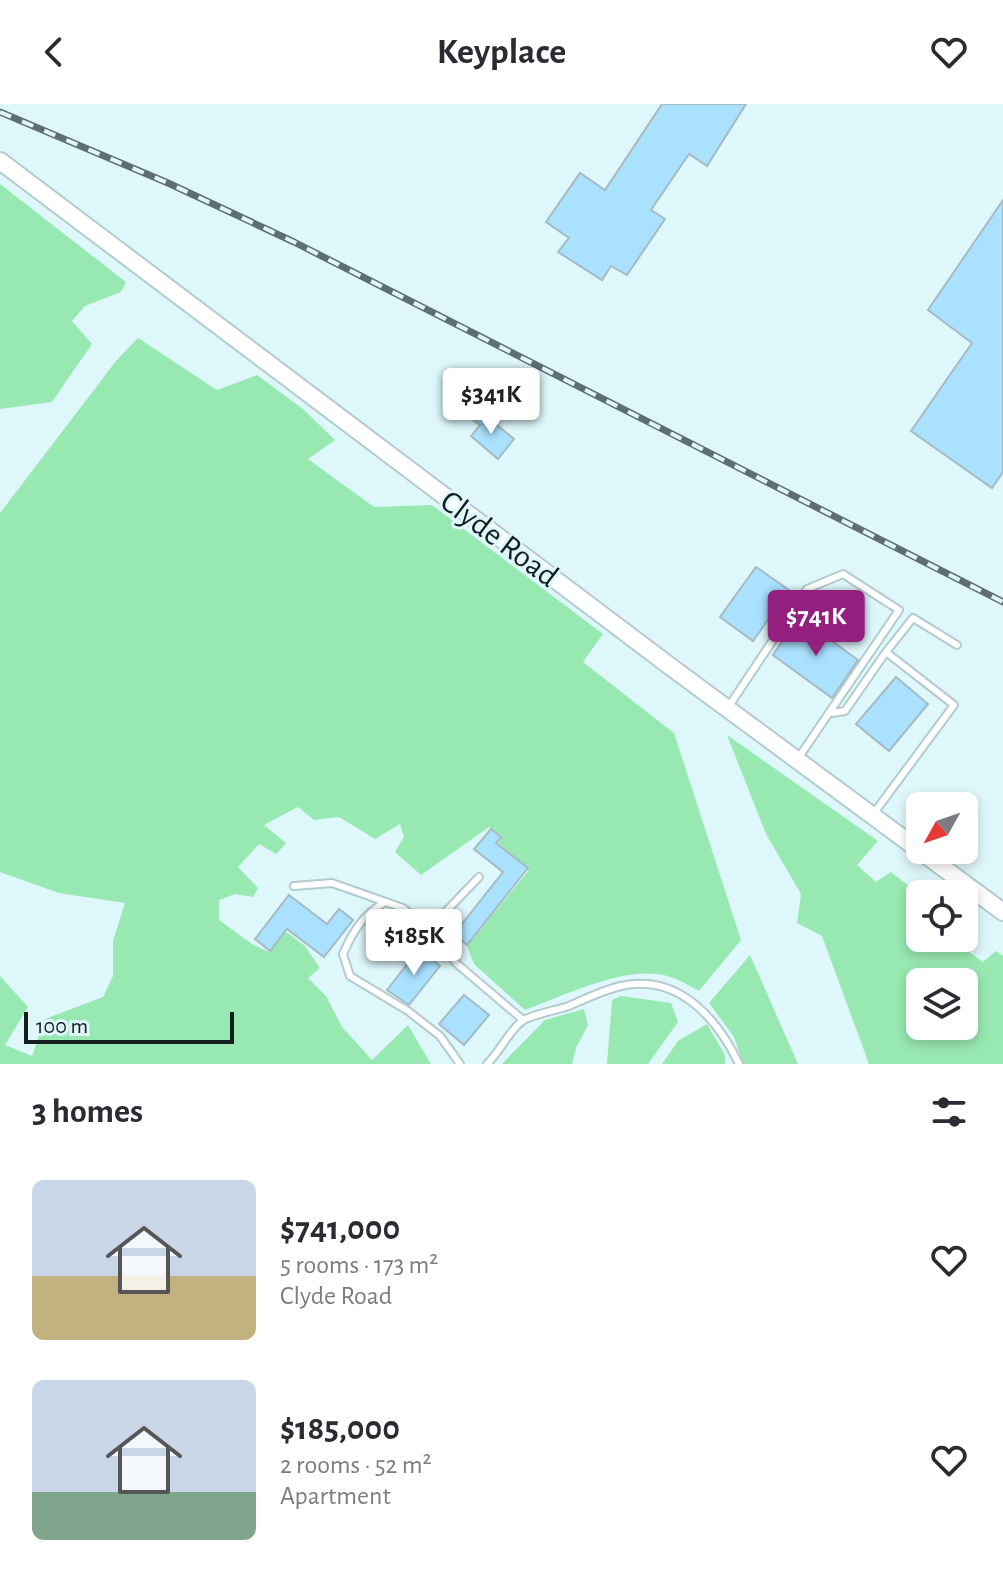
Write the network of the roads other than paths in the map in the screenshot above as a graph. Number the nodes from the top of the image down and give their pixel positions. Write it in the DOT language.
graph roads {
  1 [pos="0,161"];
  2 [pos="957,645"];
  3 [pos="886,652"];
  4 [pos="728,709"];
  5 [pos="831,713"];
  6 [pos="797,761"];
  7 [pos="872,816"];
  8 [pos="479,877"];
  9 [pos="294,886"];
  10 [pos="385,902"];
  11 [pos="1003,912"];
  12 [pos="429,929"];
  13 [pos="523,1020"];
  14 [pos="460,1064"];
  15 [pos="487,1064"];
  16 [pos="739,1064"];
  1 -- 4 [label="main road, Clyde Road"];
  2 -- 3 [label="lane"];
  3 -- 5 [label="lane"];
  3 -- 7 [label="lane"];
  4 -- 5 [label="lane"];
  4 -- 6 [label="main road, Clyde Road"];
  5 -- 6 [label="lane"];
  6 -- 7 [label="main road, Clyde Road"];
  7 -- 11 [label="main road, Clyde Road"];
  8 -- 12 [label="lane"];
  9 -- 10 [label="lane"];
  10 -- 12 [label="lane"];
  10 -- 14 [label="lane"];
  12 -- 13 [label="lane"];
  13 -- 15 [label="lane"];
  13 -- 16 [label="lane"];
}
